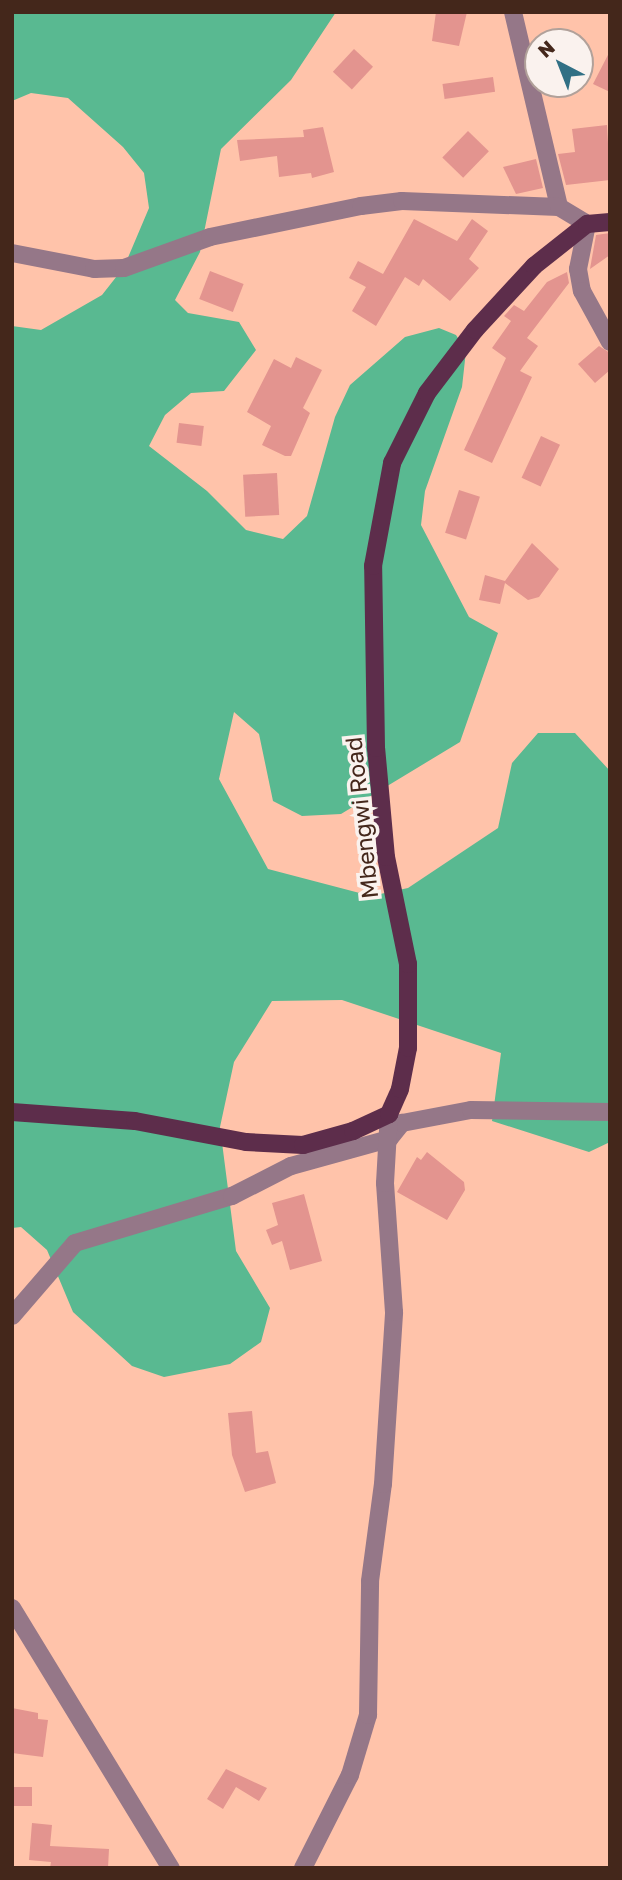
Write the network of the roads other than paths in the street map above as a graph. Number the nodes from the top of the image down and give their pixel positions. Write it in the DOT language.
graph roads {
  1 [pos="513,12"];
  2 [pos="559,207"];
  3 [pos="610,222"];
  4 [pos="587,225"];
  5 [pos="12,253"];
  6 [pos="610,342"];
  7 [pos="12,1112"];
  8 [pos="610,1112"];
  9 [pos="389,1114"];
  10 [pos="389,1139"];
  11 [pos="12,1316"];
  12 [pos="12,1608"];
  13 [pos="171,1868"];
  14 [pos="303,1868"];
  1 -- 2 [label="street"];
  2 -- 4 [label="street"];
  2 -- 5 [label="street"];
  3 -- 4 [label="main road"];
  4 -- 6 [label="street"];
  4 -- 9 [label="main road, Mbengwi Road"];
  7 -- 9 [label="main road"];
  8 -- 10 [label="street"];
  9 -- 10 [label="street"];
  10 -- 11 [label="street"];
  10 -- 14 [label="street"];
  12 -- 13 [label="street"];
}
